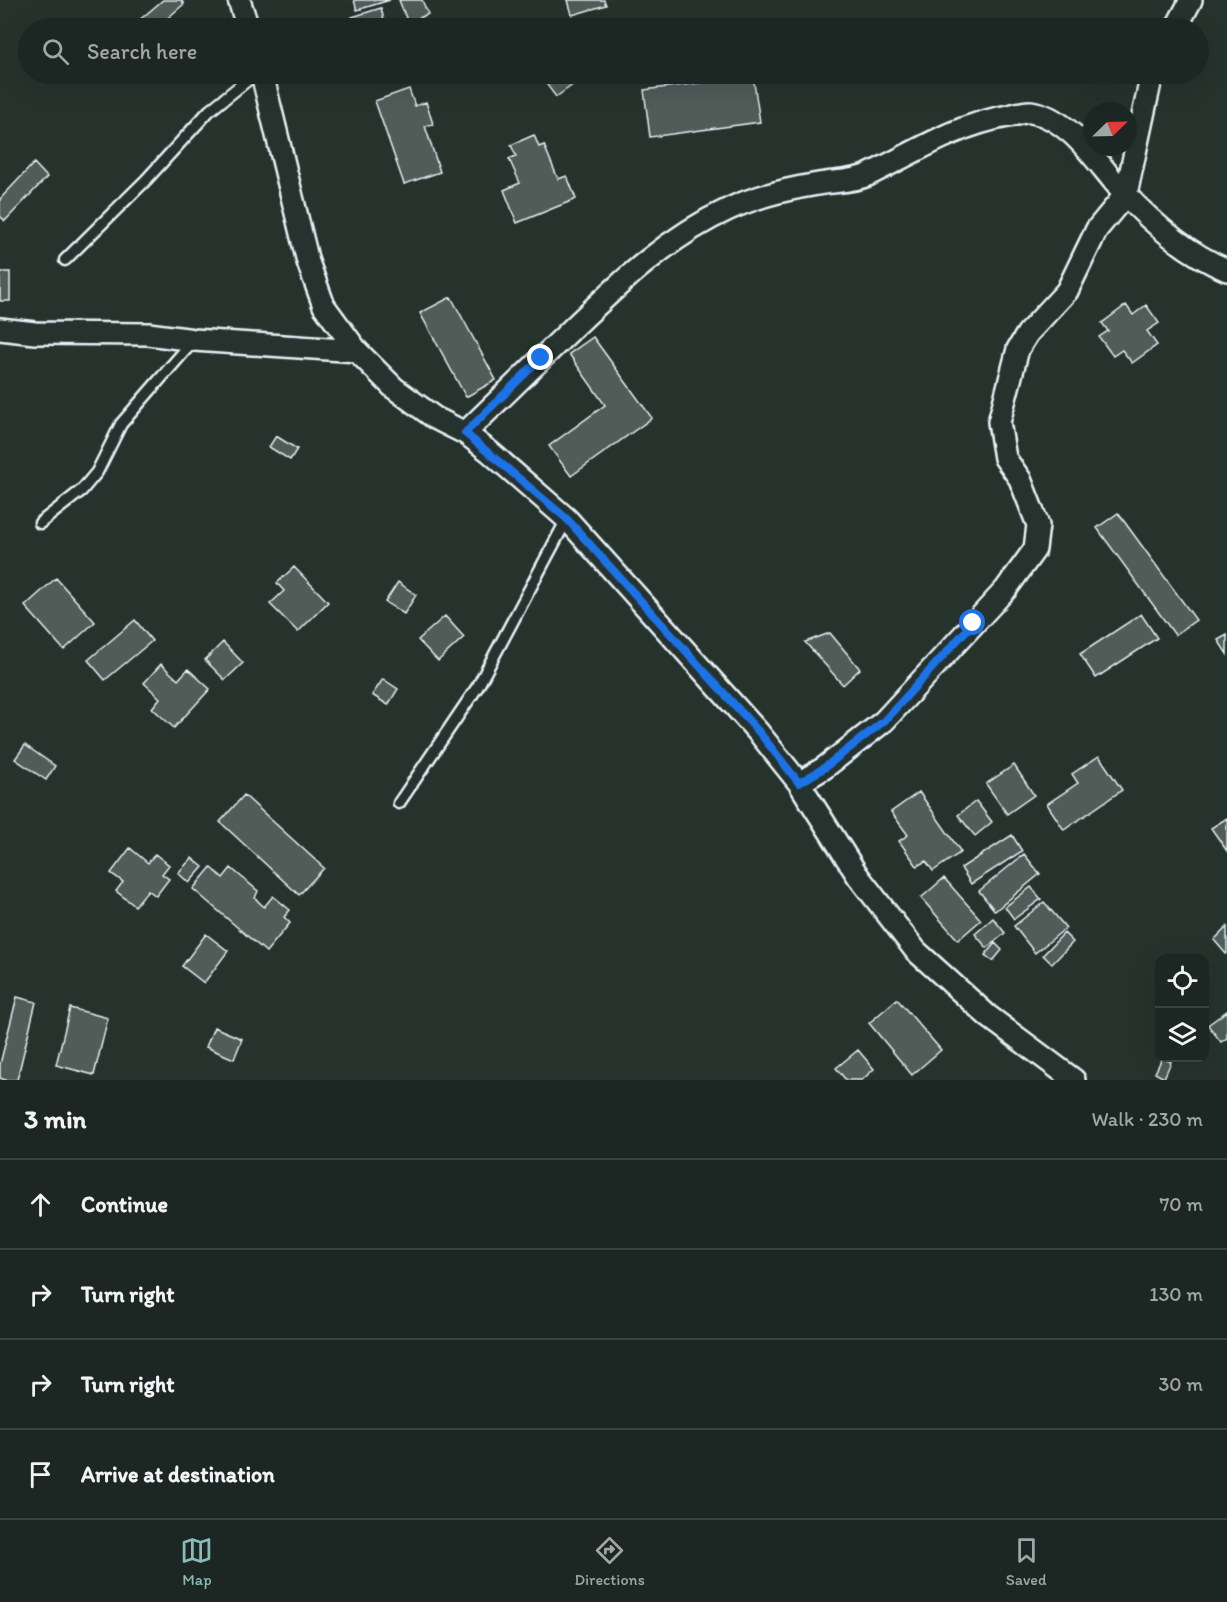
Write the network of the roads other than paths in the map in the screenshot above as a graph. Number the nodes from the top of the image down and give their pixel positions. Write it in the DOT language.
graph roads {
  1 [pos="239,0"];
  2 [pos="1191,0"];
  3 [pos="245,18"];
  4 [pos="1181,18"];
  5 [pos="243,84"];
  6 [pos="264,84"];
  7 [pos="1150,84"];
  8 [pos="1126,194"];
  9 [pos="65,260"];
  10 [pos="1227,270"];
  11 [pos="0,329"];
  12 [pos="194,340"];
  13 [pos="357,351"];
  14 [pos="465,433"];
  15 [pos="567,519"];
  16 [pos="40,523"];
  17 [pos="799,783"];
  18 [pos="399,803"];
  19 [pos="1074,1080"];
  1 -- 3 [label="street"];
  2 -- 4 [label="street"];
  5 -- 9 [label="lane"];
  6 -- 13 [label="street"];
  7 -- 8 [label="street"];
  8 -- 10 [label="street"];
  8 -- 14 [label="street"];
  8 -- 17 [label="street"];
  11 -- 12 [label="street"];
  12 -- 13 [label="street"];
  12 -- 16 [label="lane"];
  13 -- 14 [label="street"];
  14 -- 15 [label="street"];
  15 -- 17 [label="street"];
  15 -- 18 [label="lane"];
  17 -- 19 [label="street"];
}
